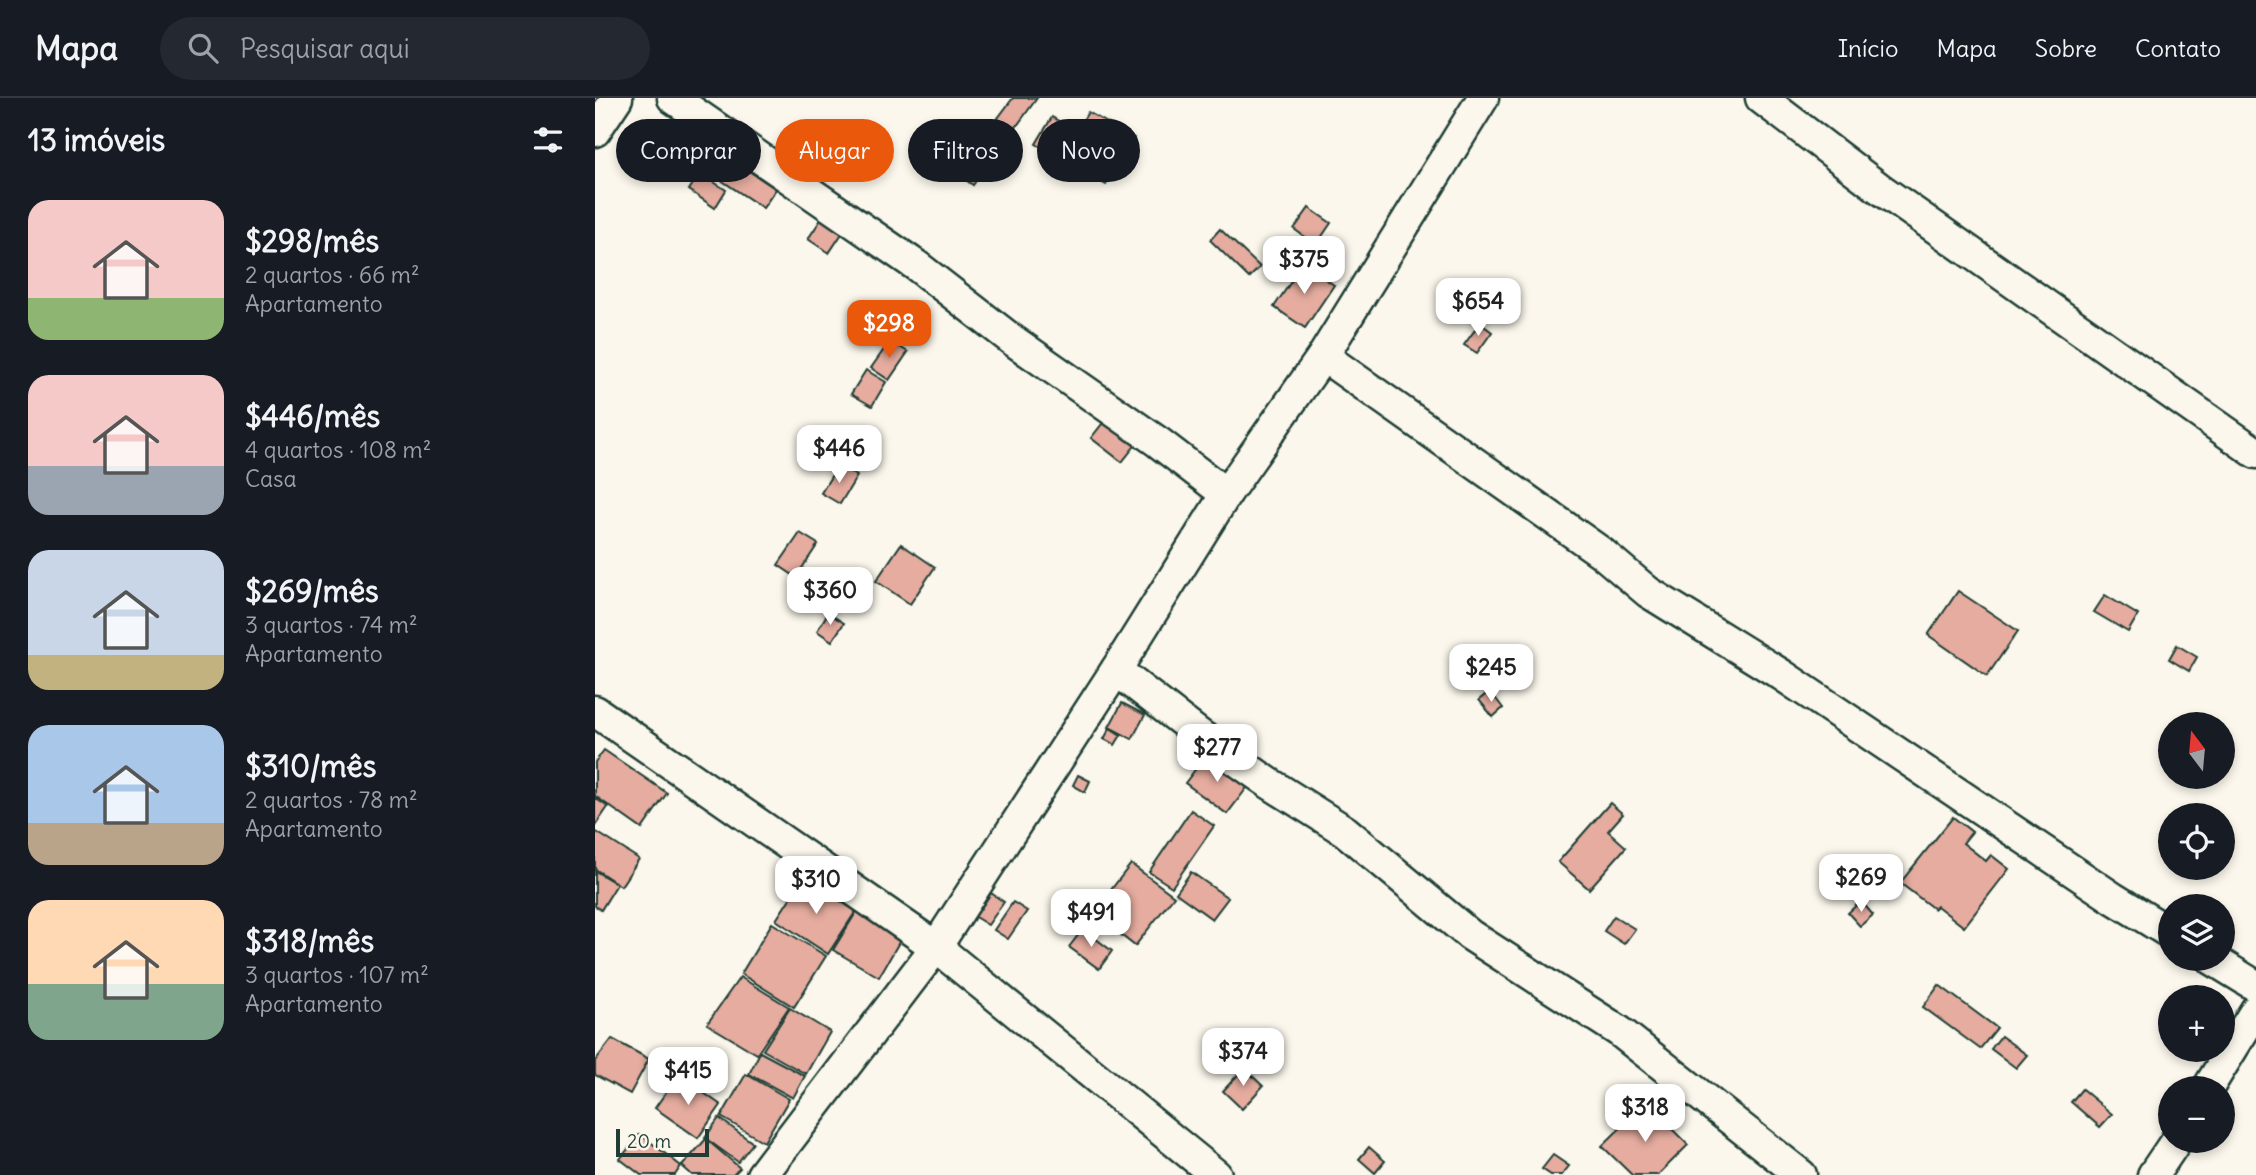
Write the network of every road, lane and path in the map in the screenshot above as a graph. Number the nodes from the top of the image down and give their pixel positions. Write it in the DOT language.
graph roads {
  1 [pos="617,98"];
  2 [pos="673,98"];
  3 [pos="1483,98"];
  4 [pos="1761,98"];
  5 [pos="595,131"];
  6 [pos="1323,356"];
  7 [pos="2256,453"];
  8 [pos="1226,494"];
  9 [pos="1116,670"];
  10 [pos="595,711"];
  11 [pos="2158,926"];
  12 [pos="936,947"];
  13 [pos="2232,971"];
  14 [pos="2256,986"];
  15 [pos="2256,1010"];
  16 [pos="2215,1076"];
  17 [pos="2168,1153"];
  18 [pos="762,1175"];
  19 [pos="1216,1175"];
  20 [pos="1801,1175"];
  21 [pos="2153,1175"];
  1 -- 5 [label="street"];
  2 -- 8 [label="street"];
  3 -- 6 [label="street"];
  4 -- 7 [label="street"];
  6 -- 8 [label="street"];
  6 -- 11 [label="street"];
  8 -- 9 [label="street"];
  9 -- 12 [label="street"];
  9 -- 20 [label="street"];
  10 -- 12 [label="street"];
  12 -- 18 [label="street"];
  12 -- 19 [label="street"];
  13 -- 14 [label="street"];
  15 -- 16 [label="street"];
  17 -- 21 [label="street"];
}
